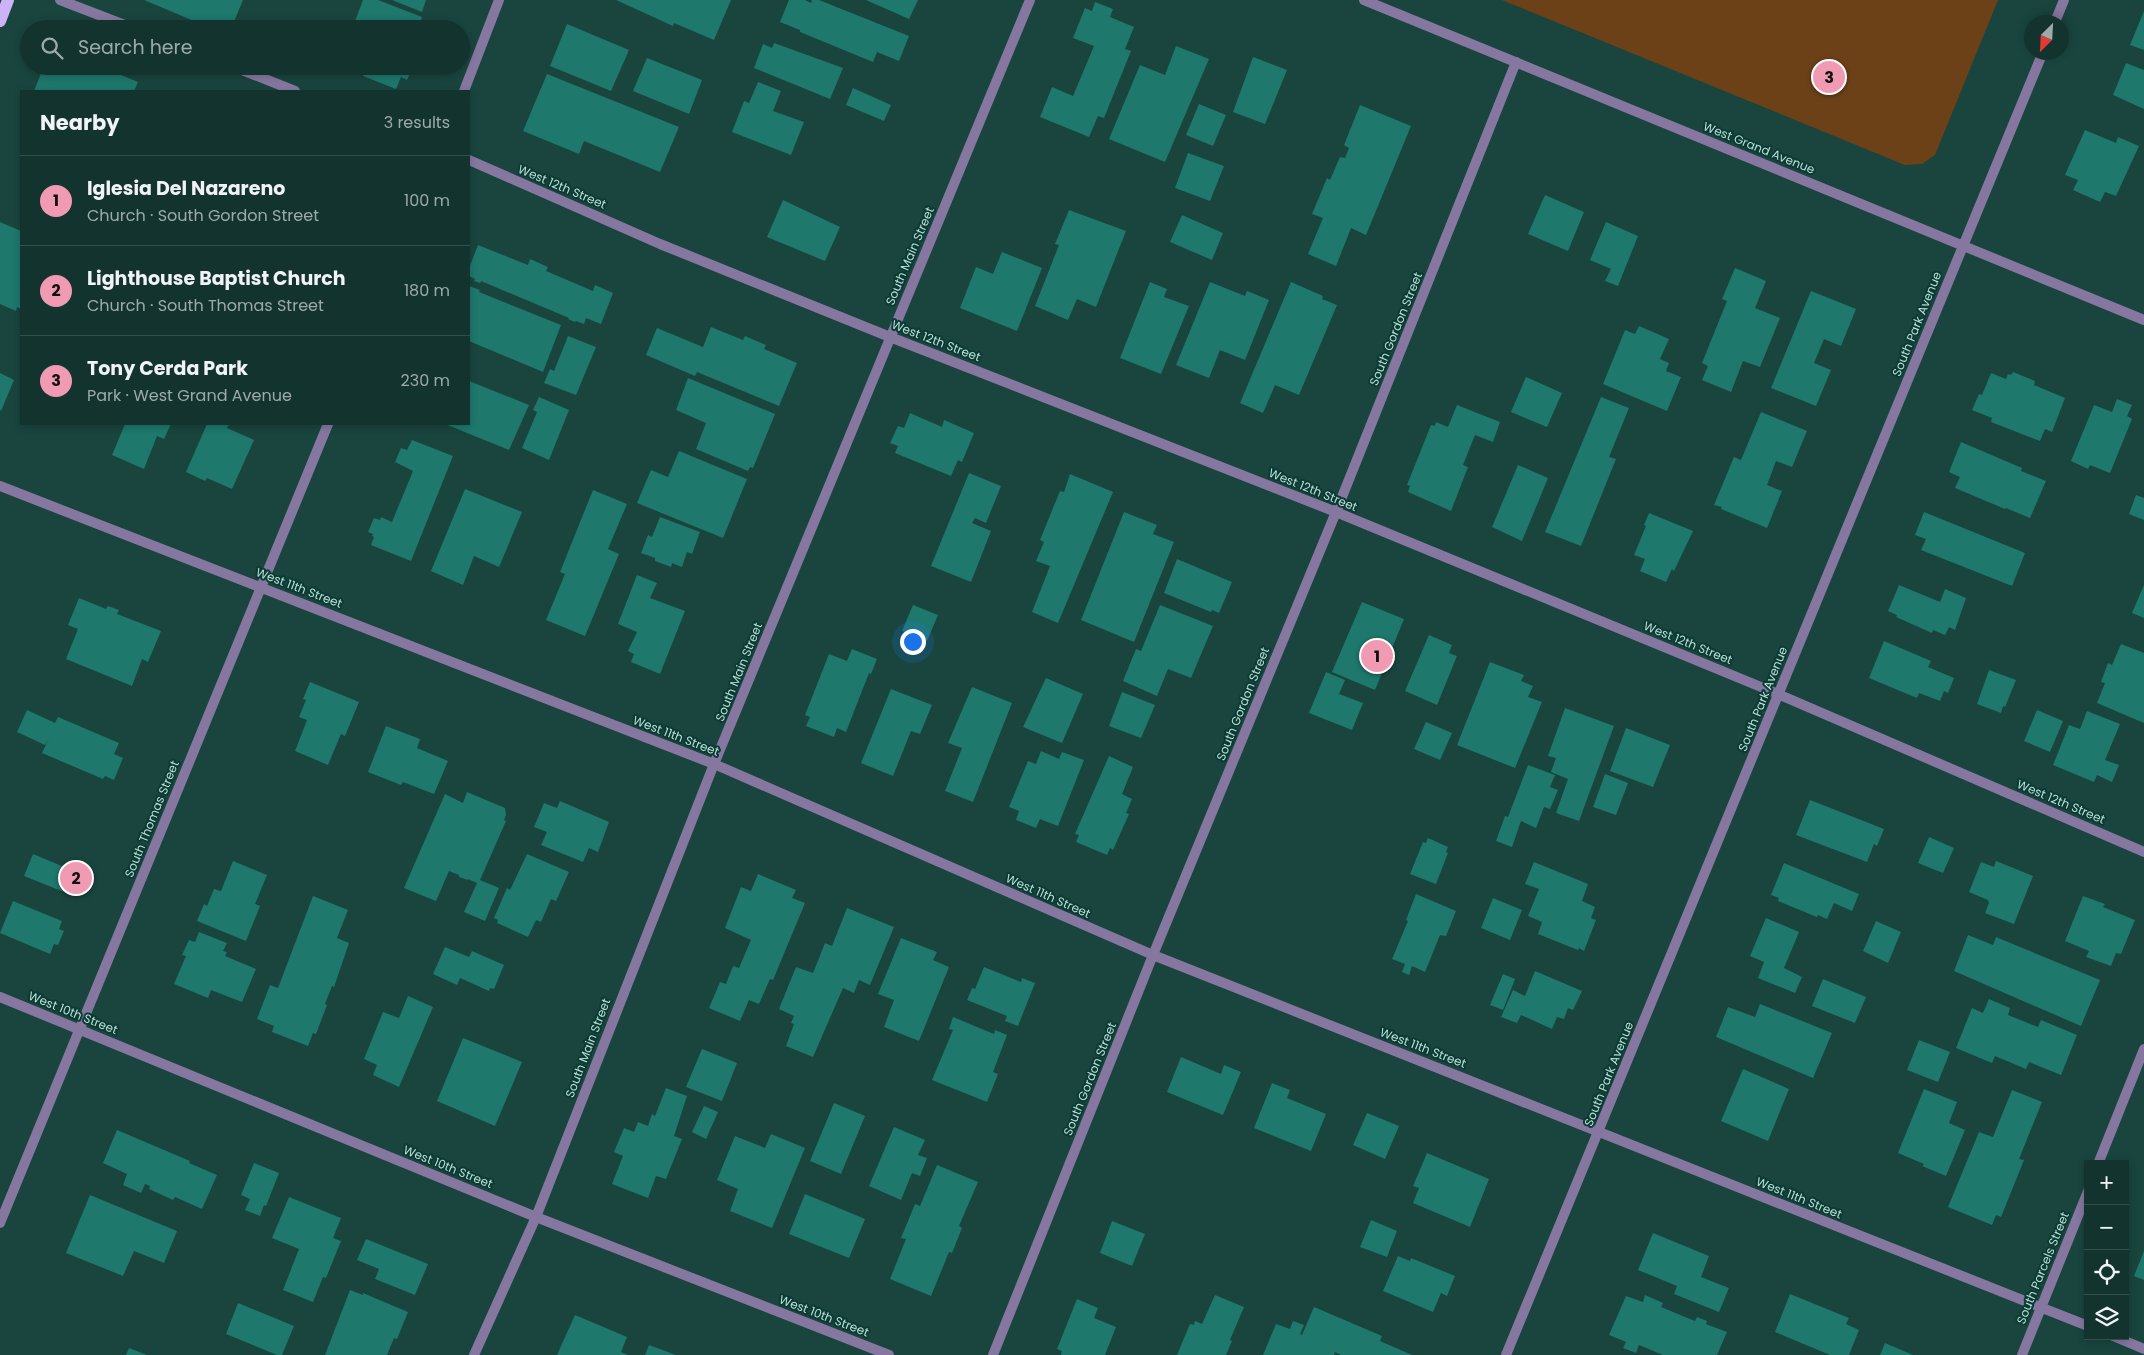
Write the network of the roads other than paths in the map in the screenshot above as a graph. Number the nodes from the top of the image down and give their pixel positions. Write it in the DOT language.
graph roads {
  1 [pos="8,0"];
  2 [pos="60,0"];
  3 [pos="499,0"];
  4 [pos="1030,0"];
  5 [pos="1364,0"];
  6 [pos="2064,0"];
  7 [pos="2058,15"];
  8 [pos="112,20"];
  9 [pos="0,21"];
  10 [pos="2040,60"];
  11 [pos="1516,62"];
  12 [pos="255,75"];
  13 [pos="292,90"];
  14 [pos="464,90"];
  15 [pos="470,160"];
  16 [pos="1963,246"];
  17 [pos="2144,320"];
  18 [pos="890,337"];
  19 [pos="328,425"];
  20 [pos="0,486"];
  21 [pos="1336,512"];
  22 [pos="261,587"];
  23 [pos="1778,694"];
  24 [pos="714,764"];
  25 [pos="2144,852"];
  26 [pos="1153,956"];
  27 [pos="0,997"];
  28 [pos="80,1029"];
  29 [pos="2144,1049"];
  30 [pos="1599,1131"];
  31 [pos="2100,1160"];
  32 [pos="2084,1201"];
  33 [pos="536,1217"];
  34 [pos="0,1223"];
  35 [pos="2041,1307"];
  36 [pos="2084,1324"];
  37 [pos="2123,1340"];
  38 [pos="2144,1349"];
  39 [pos="474,1355"];
  40 [pos="889,1355"];
  41 [pos="992,1355"];
  42 [pos="1506,1355"];
  43 [pos="2022,1355"];
  1 -- 9 [label="main road"];
  2 -- 8 [label="street"];
  3 -- 14 [label="street"];
  4 -- 18 [label="street, South Main Street"];
  5 -- 11 [label="street, West Grand Avenue"];
  6 -- 7 [label="street"];
  10 -- 16 [label="street, South Park Avenue"];
  11 -- 16 [label="street, West Grand Avenue"];
  11 -- 21 [label="street, South Gordon Street"];
  12 -- 13 [label="street"];
  15 -- 18 [label="street, West 12th Street"];
  16 -- 17 [label="street, West Grand Avenue"];
  16 -- 23 [label="street, South Park Avenue"];
  18 -- 21 [label="street, West 12th Street"];
  18 -- 24 [label="street, South Main Street"];
  19 -- 22 [label="street, South Thomas Street"];
  20 -- 22 [label="street, West 11th Street"];
  21 -- 23 [label="street, West 12th Street"];
  21 -- 26 [label="street, South Gordon Street"];
  22 -- 24 [label="street, West 11th Street"];
  22 -- 28 [label="street, South Thomas Street"];
  23 -- 25 [label="street, West 12th Street"];
  23 -- 30 [label="street, South Park Avenue"];
  24 -- 26 [label="street, West 11th Street"];
  24 -- 33 [label="street, South Main Street"];
  26 -- 30 [label="street, West 11th Street"];
  26 -- 41 [label="street, South Gordon Street"];
  27 -- 28 [label="street, West 10th Street"];
  28 -- 33 [label="street, West 10th Street"];
  28 -- 34 [label="street, South Thomas Street"];
  29 -- 31 [label="street"];
  30 -- 35 [label="street, West 11th Street"];
  30 -- 42 [label="street, South Park Avenue"];
  32 -- 35 [label="street, South Parcels Street"];
  33 -- 39 [label="street, South Main Street"];
  33 -- 40 [label="street, West 10th Street"];
  35 -- 36 [label="street, West 11th Street"];
  35 -- 43 [label="street, South Parcels Street"];
  37 -- 38 [label="street"];
}
